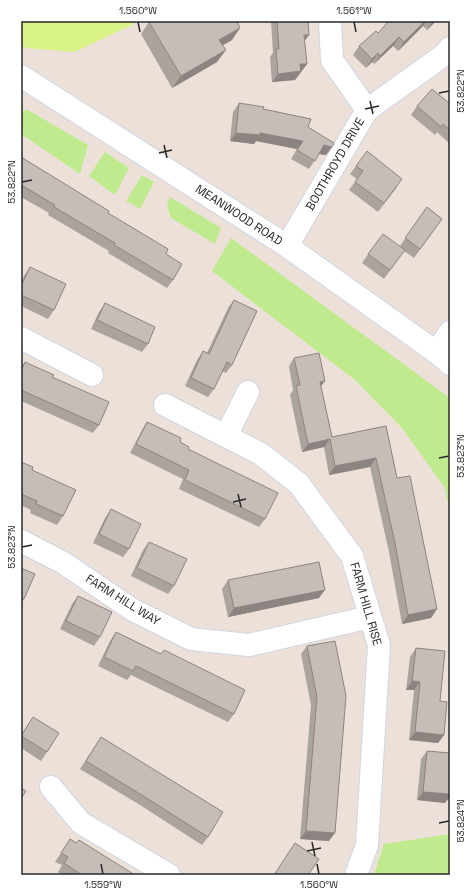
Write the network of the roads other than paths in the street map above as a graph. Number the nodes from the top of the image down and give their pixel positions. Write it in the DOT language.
graph roads {
  1 [pos="330,21"];
  2 [pos="448,54"];
  3 [pos="21,76"];
  4 [pos="367,110"];
  5 [pos="287,246"];
  6 [pos="450,332"];
  7 [pos="21,338"];
  8 [pos="443,358"];
  9 [pos="92,375"];
  10 [pos="248,392"];
  11 [pos="165,405"];
  12 [pos="226,436"];
  13 [pos="21,541"];
  14 [pos="370,617"];
  15 [pos="51,787"];
  16 [pos="169,875"];
  17 [pos="356,875"];
  1 -- 4 [label="street"];
  2 -- 4 [label="street, BOOTHROYD DRIVE"];
  3 -- 5 [label="street, MEANWOOD ROAD"];
  4 -- 5 [label="street, BOOTHROYD DRIVE"];
  5 -- 8 [label="street, MEANWOOD ROAD"];
  6 -- 8 [label="street"];
  7 -- 9 [label="street"];
  10 -- 12 [label="street"];
  11 -- 12 [label="street, FARM HILL RISE"];
  12 -- 14 [label="street, FARM HILL RISE"];
  13 -- 14 [label="street, FARM HILL WAY"];
  14 -- 17 [label="street, FARM HILL RISE"];
  15 -- 16 [label="street"];
}
